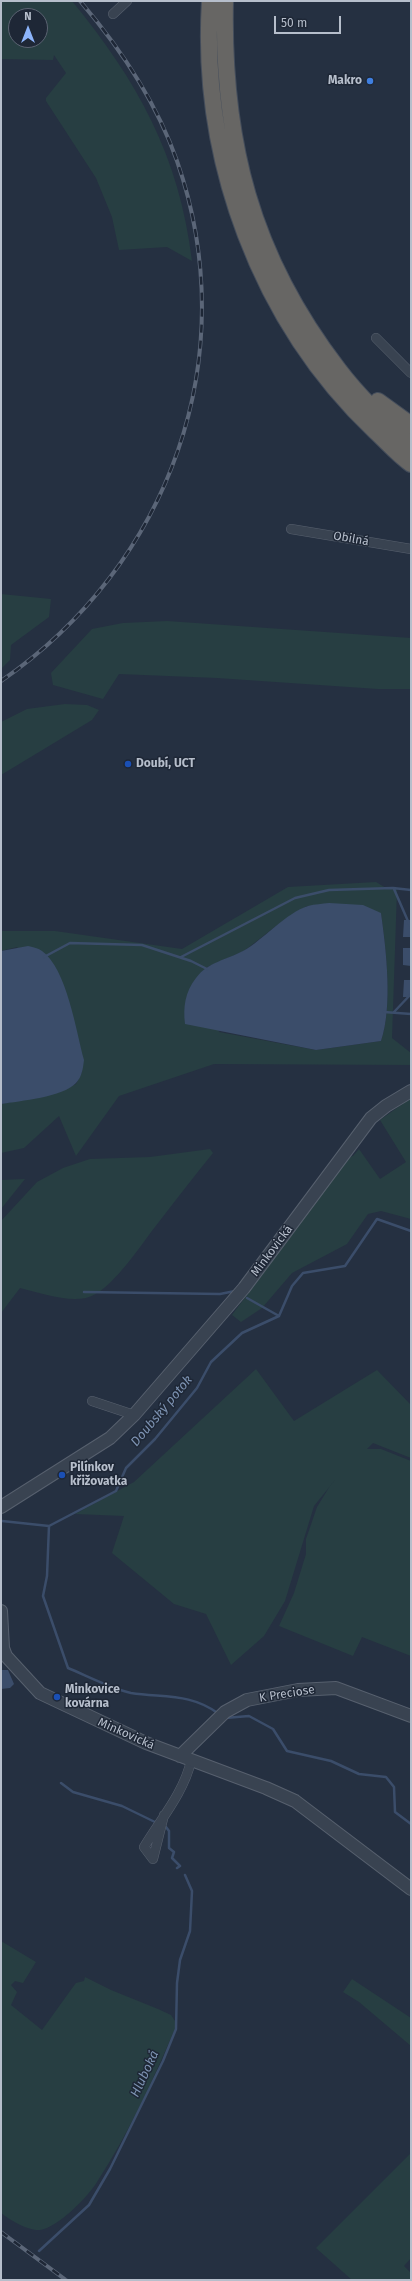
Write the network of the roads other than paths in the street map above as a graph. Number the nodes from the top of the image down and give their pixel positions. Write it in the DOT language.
graph roads {
  1 [pos="127,1"];
  2 [pos="210,1"];
  3 [pos="225,1"];
  4 [pos="113,14"];
  5 [pos="376,338"];
  6 [pos="317,341"];
  7 [pos="411,373"];
  8 [pos="411,425"];
  9 [pos="411,445"];
  10 [pos="411,464"];
  11 [pos="291,529"];
  12 [pos="411,549"];
  13 [pos="411,1091"];
  14 [pos="92,1401"];
  15 [pos="134,1415"];
  16 [pos="1,1507"];
  17 [pos="1,1611"];
  18 [pos="411,1716"];
  19 [pos="185,1758"];
  20 [pos="164,1815"];
  21 [pos="411,1889"];
  1 -- 4 [label="street"];
  2 -- 10 [label="highway"];
  3 -- 6 [label="highway"];
  5 -- 7 [label="street"];
  6 -- 8 [label="highway"];
  6 -- 9 [label="highway"];
  11 -- 12 [label="street, Obilná"];
  13 -- 15 [label="street, Minkovická"];
  14 -- 15 [label="street"];
  15 -- 16 [label="street, Minkovická"];
  17 -- 19 [label="street, Minkovická"];
  18 -- 19 [label="street, K Preciose"];
  19 -- 20 [label="street"];
  19 -- 21 [label="street, Minkovická"];
}
